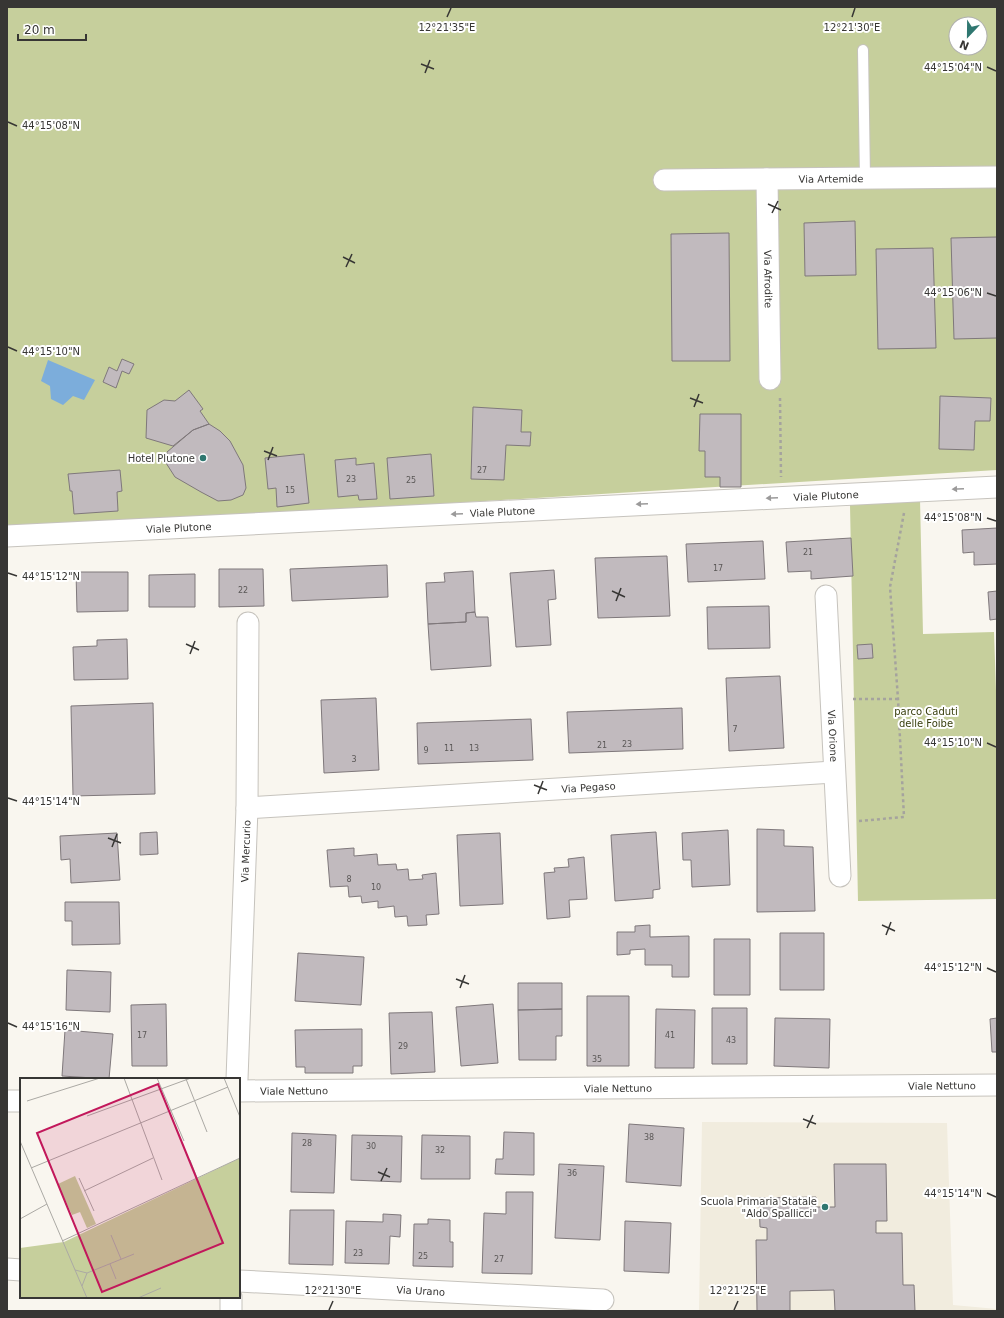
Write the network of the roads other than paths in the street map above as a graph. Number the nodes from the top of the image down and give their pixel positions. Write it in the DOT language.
graph roads {
  1 [pos="863,50"];
  2 [pos="997,177"];
  3 [pos="865,178"];
  4 [pos="767,179"];
  5 [pos="664,180"];
  6 [pos="770,379"];
  7 [pos="997,487"];
  8 [pos="7,536"];
  9 [pos="826,596"];
  10 [pos="248,623"];
  11 [pos="834,772"];
  12 [pos="247,808"];
  13 [pos="840,876"];
  14 [pos="237,1078"];
  15 [pos="997,1085"];
  16 [pos="240,1092"];
  17 [pos="20,1100"];
  18 [pos="7,1101"];
  19 [pos="7,1269"];
  20 [pos="20,1270"];
  21 [pos="240,1281"];
  22 [pos="231,1298"];
  23 [pos="602,1300"];
  24 [pos="231,1311"];
  1 -- 3 [label="lane"];
  2 -- 3 [label="street, Via Artemide"];
  3 -- 4 [label="street, Via Artemide"];
  4 -- 5 [label="street, Via Artemide"];
  4 -- 6 [label="street, Via Afrodite"];
  7 -- 8 [label="street, Viale Plutone, one-way"];
  9 -- 11 [label="street, Via Orione"];
  10 -- 12 [label="street, Via Mercurio"];
  11 -- 12 [label="street, Via Pegaso"];
  11 -- 13 [label="street, Via Orione"];
  12 -- 14 [label="street, Via Mercurio"];
  15 -- 16 [label="street, Viale Nettuno"];
  17 -- 18 [label="street"];
  19 -- 20 [label="street"];
  21 -- 23 [label="street, Via Urano"];
  22 -- 24 [label="street"];
}
